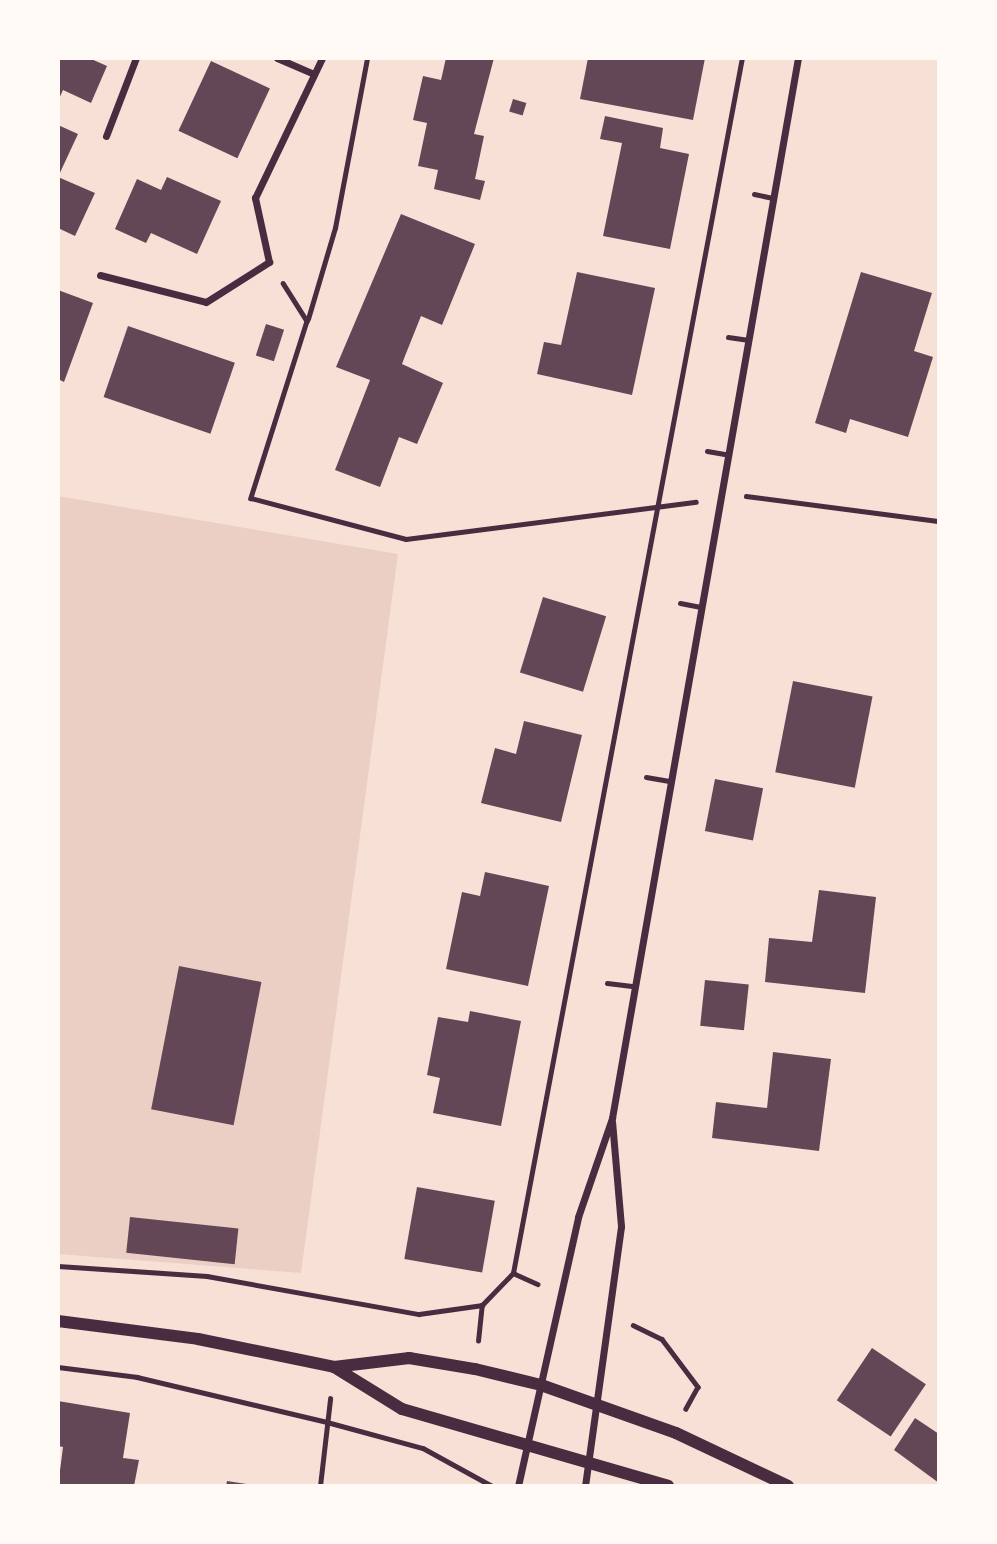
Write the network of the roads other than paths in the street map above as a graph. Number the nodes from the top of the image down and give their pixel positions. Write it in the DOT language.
graph roads {
  1 [pos="136,58"];
  2 [pos="277,58"];
  3 [pos="322,58"];
  4 [pos="797,58"];
  5 [pos="314,74"];
  6 [pos="106,136"];
  7 [pos="754,194"];
  8 [pos="773,198"];
  9 [pos="100,275"];
  10 [pos="728,337"];
  11 [pos="749,340"];
  12 [pos="707,451"];
  13 [pos="729,456"];
  14 [pos="680,603"];
  15 [pos="701,607"];
  16 [pos="646,777"];
  17 [pos="668,781"];
  18 [pos="607,983"];
  19 [pos="632,986"];
  20 [pos="612,1118"];
  21 [pos="58,1321"];
  22 [pos="334,1367"];
  23 [pos="541,1385"];
  24 [pos="598,1406"];
  25 [pos="527,1443"];
  26 [pos="590,1461"];
  27 [pos="518,1486"];
  28 [pos="585,1486"];
  29 [pos="668,1486"];
  30 [pos="788,1486"];
  1 -- 6 [label="street"];
  2 -- 5 [label="street"];
  3 -- 5 [label="street"];
  4 -- 8 [label="street"];
  5 -- 9 [label="street"];
  7 -- 8 [label="lane"];
  8 -- 11 [label="street"];
  10 -- 11 [label="lane"];
  11 -- 13 [label="street"];
  12 -- 13 [label="lane"];
  13 -- 15 [label="street"];
  14 -- 15 [label="lane"];
  15 -- 17 [label="street"];
  16 -- 17 [label="lane"];
  17 -- 19 [label="street"];
  18 -- 19 [label="lane"];
  19 -- 20 [label="street"];
  20 -- 23 [label="street"];
  20 -- 24 [label="street"];
  21 -- 22 [label="street"];
  22 -- 23 [label="street"];
  22 -- 25 [label="street"];
  23 -- 24 [label="street"];
  23 -- 25 [label="street"];
  24 -- 26 [label="street"];
  24 -- 30 [label="street"];
  25 -- 26 [label="street"];
  25 -- 27 [label="street"];
  26 -- 28 [label="street"];
  26 -- 29 [label="street"];
}
